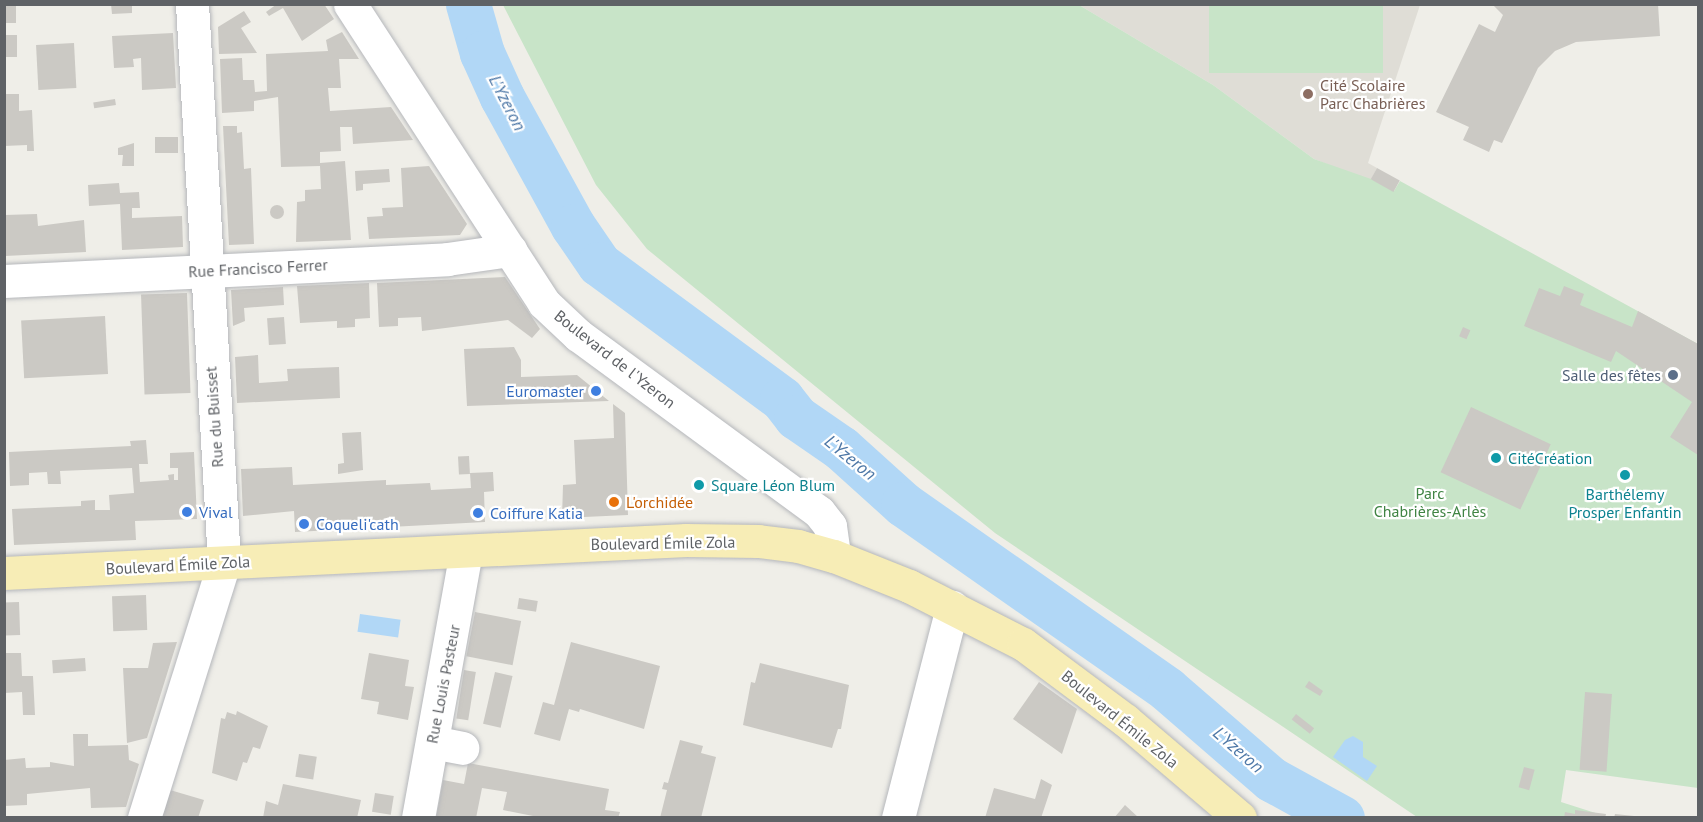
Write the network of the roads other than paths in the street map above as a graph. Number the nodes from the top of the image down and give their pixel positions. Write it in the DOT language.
graph roads {
  1 [pos="192,4"];
  2 [pos="350,4"];
  3 [pos="510,250"];
  4 [pos="206,271"];
  5 [pos="4,281"];
  6 [pos="466,550"];
  7 [pos="834,556"];
  8 [pos="224,562"];
  9 [pos="4,573"];
  10 [pos="952,607"];
  11 [pos="144,818"];
  12 [pos="418,818"];
  13 [pos="898,818"];
  14 [pos="1240,818"];
  1 -- 4 [label="street, Rue du Buisset"];
  2 -- 3 [label="street, Boulevard de l'Yzeron"];
  3 -- 4 [label="street, Rue Francisco Ferrer"];
  3 -- 7 [label="street, Boulevard de l'Yzeron"];
  4 -- 5 [label="street, Rue Francisco Ferrer"];
  4 -- 8 [label="street, Rue du Buisset"];
  6 -- 7 [label="main road, Boulevard Émile Zola"];
  6 -- 8 [label="main road, Boulevard Émile Zola"];
  6 -- 12 [label="street, Rue Louis Pasteur"];
  7 -- 10 [label="main road, Boulevard Émile Zola"];
  8 -- 9 [label="main road, Boulevard Émile Zola"];
  8 -- 11 [label="street, Rue du Buisset"];
  10 -- 13 [label="street"];
  10 -- 14 [label="main road, Boulevard Émile Zola"];
}
